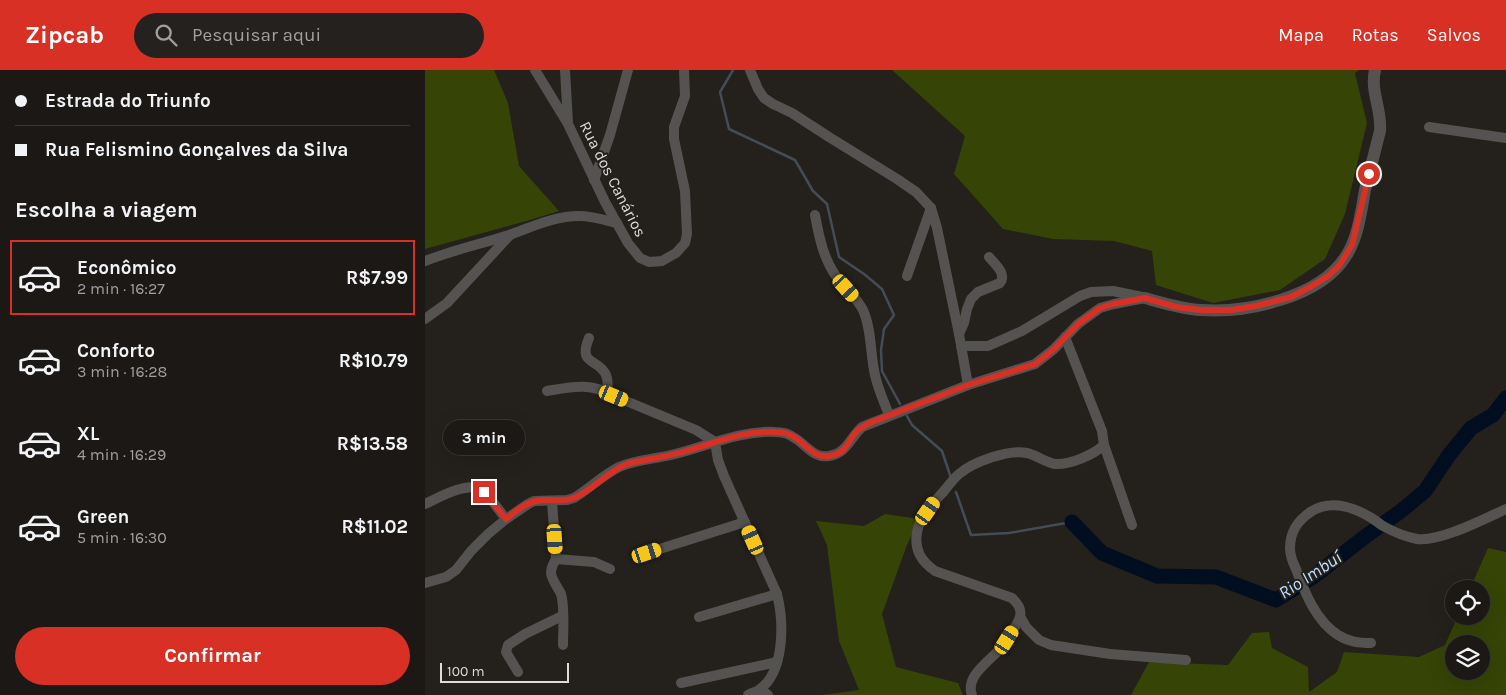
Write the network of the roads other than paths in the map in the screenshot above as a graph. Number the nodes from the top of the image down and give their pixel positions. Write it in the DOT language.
graph roads {
  1 [pos="535,70"];
  2 [pos="565,70"];
  3 [pos="628,70"];
  4 [pos="683,70"];
  5 [pos="750,70"];
  6 [pos="1375,70"];
  7 [pos="568,124"];
  8 [pos="1429,127"];
  9 [pos="1506,138"];
  10 [pos="595,180"];
  11 [pos="931,208"];
  12 [pos="815,215"];
  13 [pos="617,222"];
  14 [pos="510,234"];
  15 [pos="989,257"];
  16 [pos="425,261"];
  17 [pos="907,276"];
  18 [pos="1145,298"];
  19 [pos="425,320"];
  20 [pos="959,334"];
  21 [pos="1065,337"];
  22 [pos="589,338"];
  23 [pos="961,346"];
  24 [pos="968,385"];
  25 [pos="547,391"];
  26 [pos="607,392"];
  27 [pos="889,415"];
  28 [pos="715,442"];
  29 [pos="1104,445"];
  30 [pos="552,501"];
  31 [pos="425,504"];
  32 [pos="1506,509"];
  33 [pos="506,519"];
  34 [pos="745,522"];
  35 [pos="1132,525"];
  36 [pos="647,553"];
  37 [pos="557,558"];
  38 [pos="610,569"];
  39 [pos="425,583"];
  40 [pos="777,594"];
  41 [pos="562,616"];
  42 [pos="699,617"];
  43 [pos="1021,618"];
  44 [pos="1371,643"];
  45 [pos="563,645"];
  46 [pos="1186,660"];
  47 [pos="777,662"];
  48 [pos="518,672"];
  49 [pos="681,683"];
  50 [pos="764,692"];
  51 [pos="748,695"];
  52 [pos="971,695"];
  1 -- 7 [label="street, Rua dos Canários"];
  2 -- 7 [label="street"];
  3 -- 10 [label="street"];
  4 -- 13 [label="street, Rua dos Canários"];
  5 -- 11 [label="street"];
  6 -- 18 [label="street"];
  7 -- 10 [label="street, Rua dos Canários"];
  8 -- 9 [label="street"];
  10 -- 13 [label="street, Rua dos Canários"];
  11 -- 17 [label="street"];
  11 -- 20 [label="street"];
  12 -- 27 [label="street"];
  13 -- 14 [label="street"];
  14 -- 16 [label="street"];
  14 -- 19 [label="street"];
  15 -- 20 [label="street"];
  18 -- 21 [label="street"];
  18 -- 23 [label="street"];
  20 -- 23 [label="street"];
  21 -- 24 [label="street"];
  21 -- 29 [label="street"];
  22 -- 26 [label="street"];
  23 -- 24 [label="street"];
  24 -- 27 [label="street"];
  25 -- 26 [label="street"];
  26 -- 28 [label="street"];
  27 -- 28 [label="street"];
  28 -- 30 [label="street"];
  28 -- 34 [label="street"];
  29 -- 35 [label="street"];
  29 -- 43 [label="street"];
  30 -- 33 [label="street"];
  30 -- 37 [label="street"];
  31 -- 33 [label="street"];
  32 -- 44 [label="street"];
  33 -- 39 [label="street"];
  34 -- 36 [label="street"];
  34 -- 40 [label="street"];
  37 -- 38 [label="street"];
  37 -- 41 [label="street"];
  40 -- 42 [label="street"];
  40 -- 47 [label="street"];
  41 -- 45 [label="street"];
  41 -- 48 [label="street"];
  43 -- 46 [label="street"];
  43 -- 52 [label="street"];
  47 -- 49 [label="street"];
  47 -- 50 [label="street"];
  50 -- 51 [label="street"];
}
